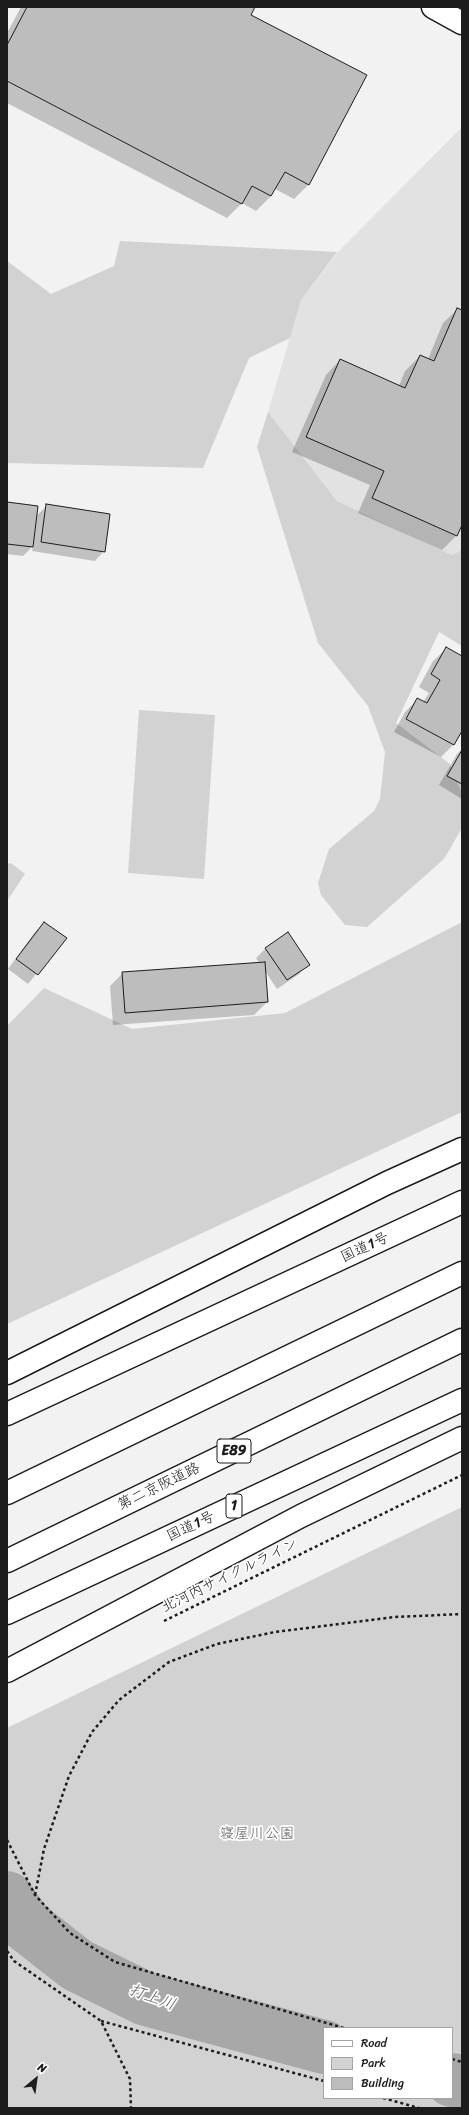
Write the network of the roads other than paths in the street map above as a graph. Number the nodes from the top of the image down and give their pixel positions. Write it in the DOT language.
graph roads {
  1 [pos="433,7"];
  2 [pos="462,23"];
  3 [pos="462,1149"];
  4 [pos="462,1202"];
  5 [pos="462,1273"];
  6 [pos="462,1340"];
  7 [pos="7,1373"];
  8 [pos="462,1400"];
  9 [pos="7,1414"];
  10 [pos="462,1438"];
  11 [pos="7,1493"];
  12 [pos="7,1561"];
  13 [pos="7,1613"];
  14 [pos="7,1672"];
  1 -- 2 [label="main road"];
  3 -- 7 [label="main road"];
  4 -- 9 [label="main road, 国道1号"];
  5 -- 11 [label="main road"];
  6 -- 12 [label="main road, 第二京阪道路 / E89"];
  8 -- 13 [label="main road, 国道1号 / 1"];
  10 -- 14 [label="main road"];
}
